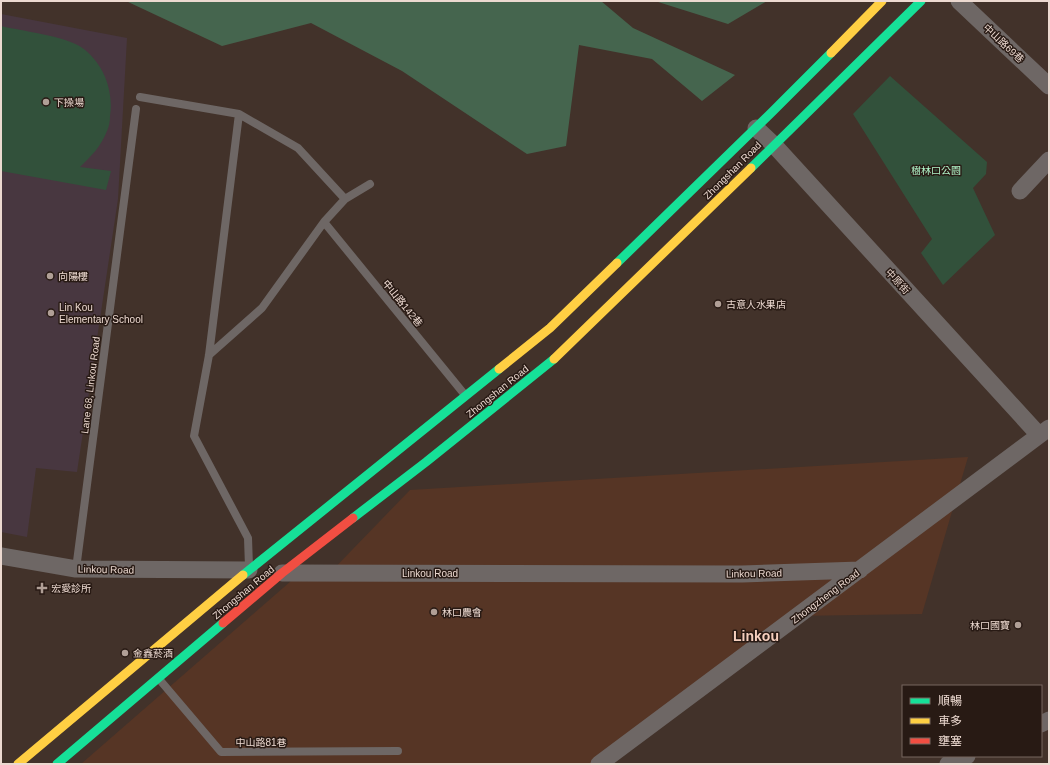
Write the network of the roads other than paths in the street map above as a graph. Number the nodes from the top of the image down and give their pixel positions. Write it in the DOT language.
graph roads {
  1 [pos="882,1"];
  2 [pos="921,1"];
  3 [pos="959,1"];
  4 [pos="1049,86"];
  5 [pos="140,97"];
  6 [pos="136,109"];
  7 [pos="239,114"];
  8 [pos="756,128"];
  9 [pos="774,145"];
  10 [pos="1049,160"];
  11 [pos="370,184"];
  12 [pos="1020,191"];
  13 [pos="345,199"];
  14 [pos="324,222"];
  15 [pos="210,355"];
  16 [pos="466,395"];
  17 [pos="1044,431"];
  18 [pos="1,556"];
  19 [pos="76,569"];
  20 [pos="860,570"];
  21 [pos="266,572"];
  22 [pos="158,678"];
  23 [pos="398,751"];
  24 [pos="965,757"];
  25 [pos="18,764"];
  26 [pos="57,764"];
  27 [pos="599,764"];
  28 [pos="948,764"];
  1 -- 8 [label="main road, Zhongshan Road"];
  2 -- 9 [label="main road, Zhongshan Road"];
  3 -- 4 [label="street, 中山路69巷"];
  5 -- 7 [label="lane"];
  6 -- 19 [label="lane, Lane 68, Linkou Road"];
  7 -- 13 [label="lane"];
  7 -- 15 [label="lane"];
  8 -- 9 [label="street, 中原街"];
  8 -- 16 [label="main road, Zhongshan Road"];
  9 -- 17 [label="street, 中原街"];
  9 -- 21 [label="main road, Zhongshan Road"];
  10 -- 12 [label="street"];
  11 -- 13 [label="lane"];
  13 -- 14 [label="lane"];
  14 -- 15 [label="lane"];
  14 -- 16 [label="lane, 中山路142巷"];
  15 -- 21 [label="lane"];
  16 -- 21 [label="main road, Zhongshan Road"];
  17 -- 20 [label="street, Zhongzheng Road"];
  18 -- 19 [label="street, Linkou Road"];
  19 -- 21 [label="street, Linkou Road"];
  20 -- 21 [label="street, Linkou Road"];
  20 -- 27 [label="street, Zhongzheng Road"];
  21 -- 22 [label="main road, Zhongshan Road"];
  21 -- 25 [label="main road, Zhongshan Road"];
  22 -- 23 [label="lane, 中山路81巷"];
  22 -- 26 [label="main road, Zhongshan Road"];
  24 -- 28 [label="street"];
}
